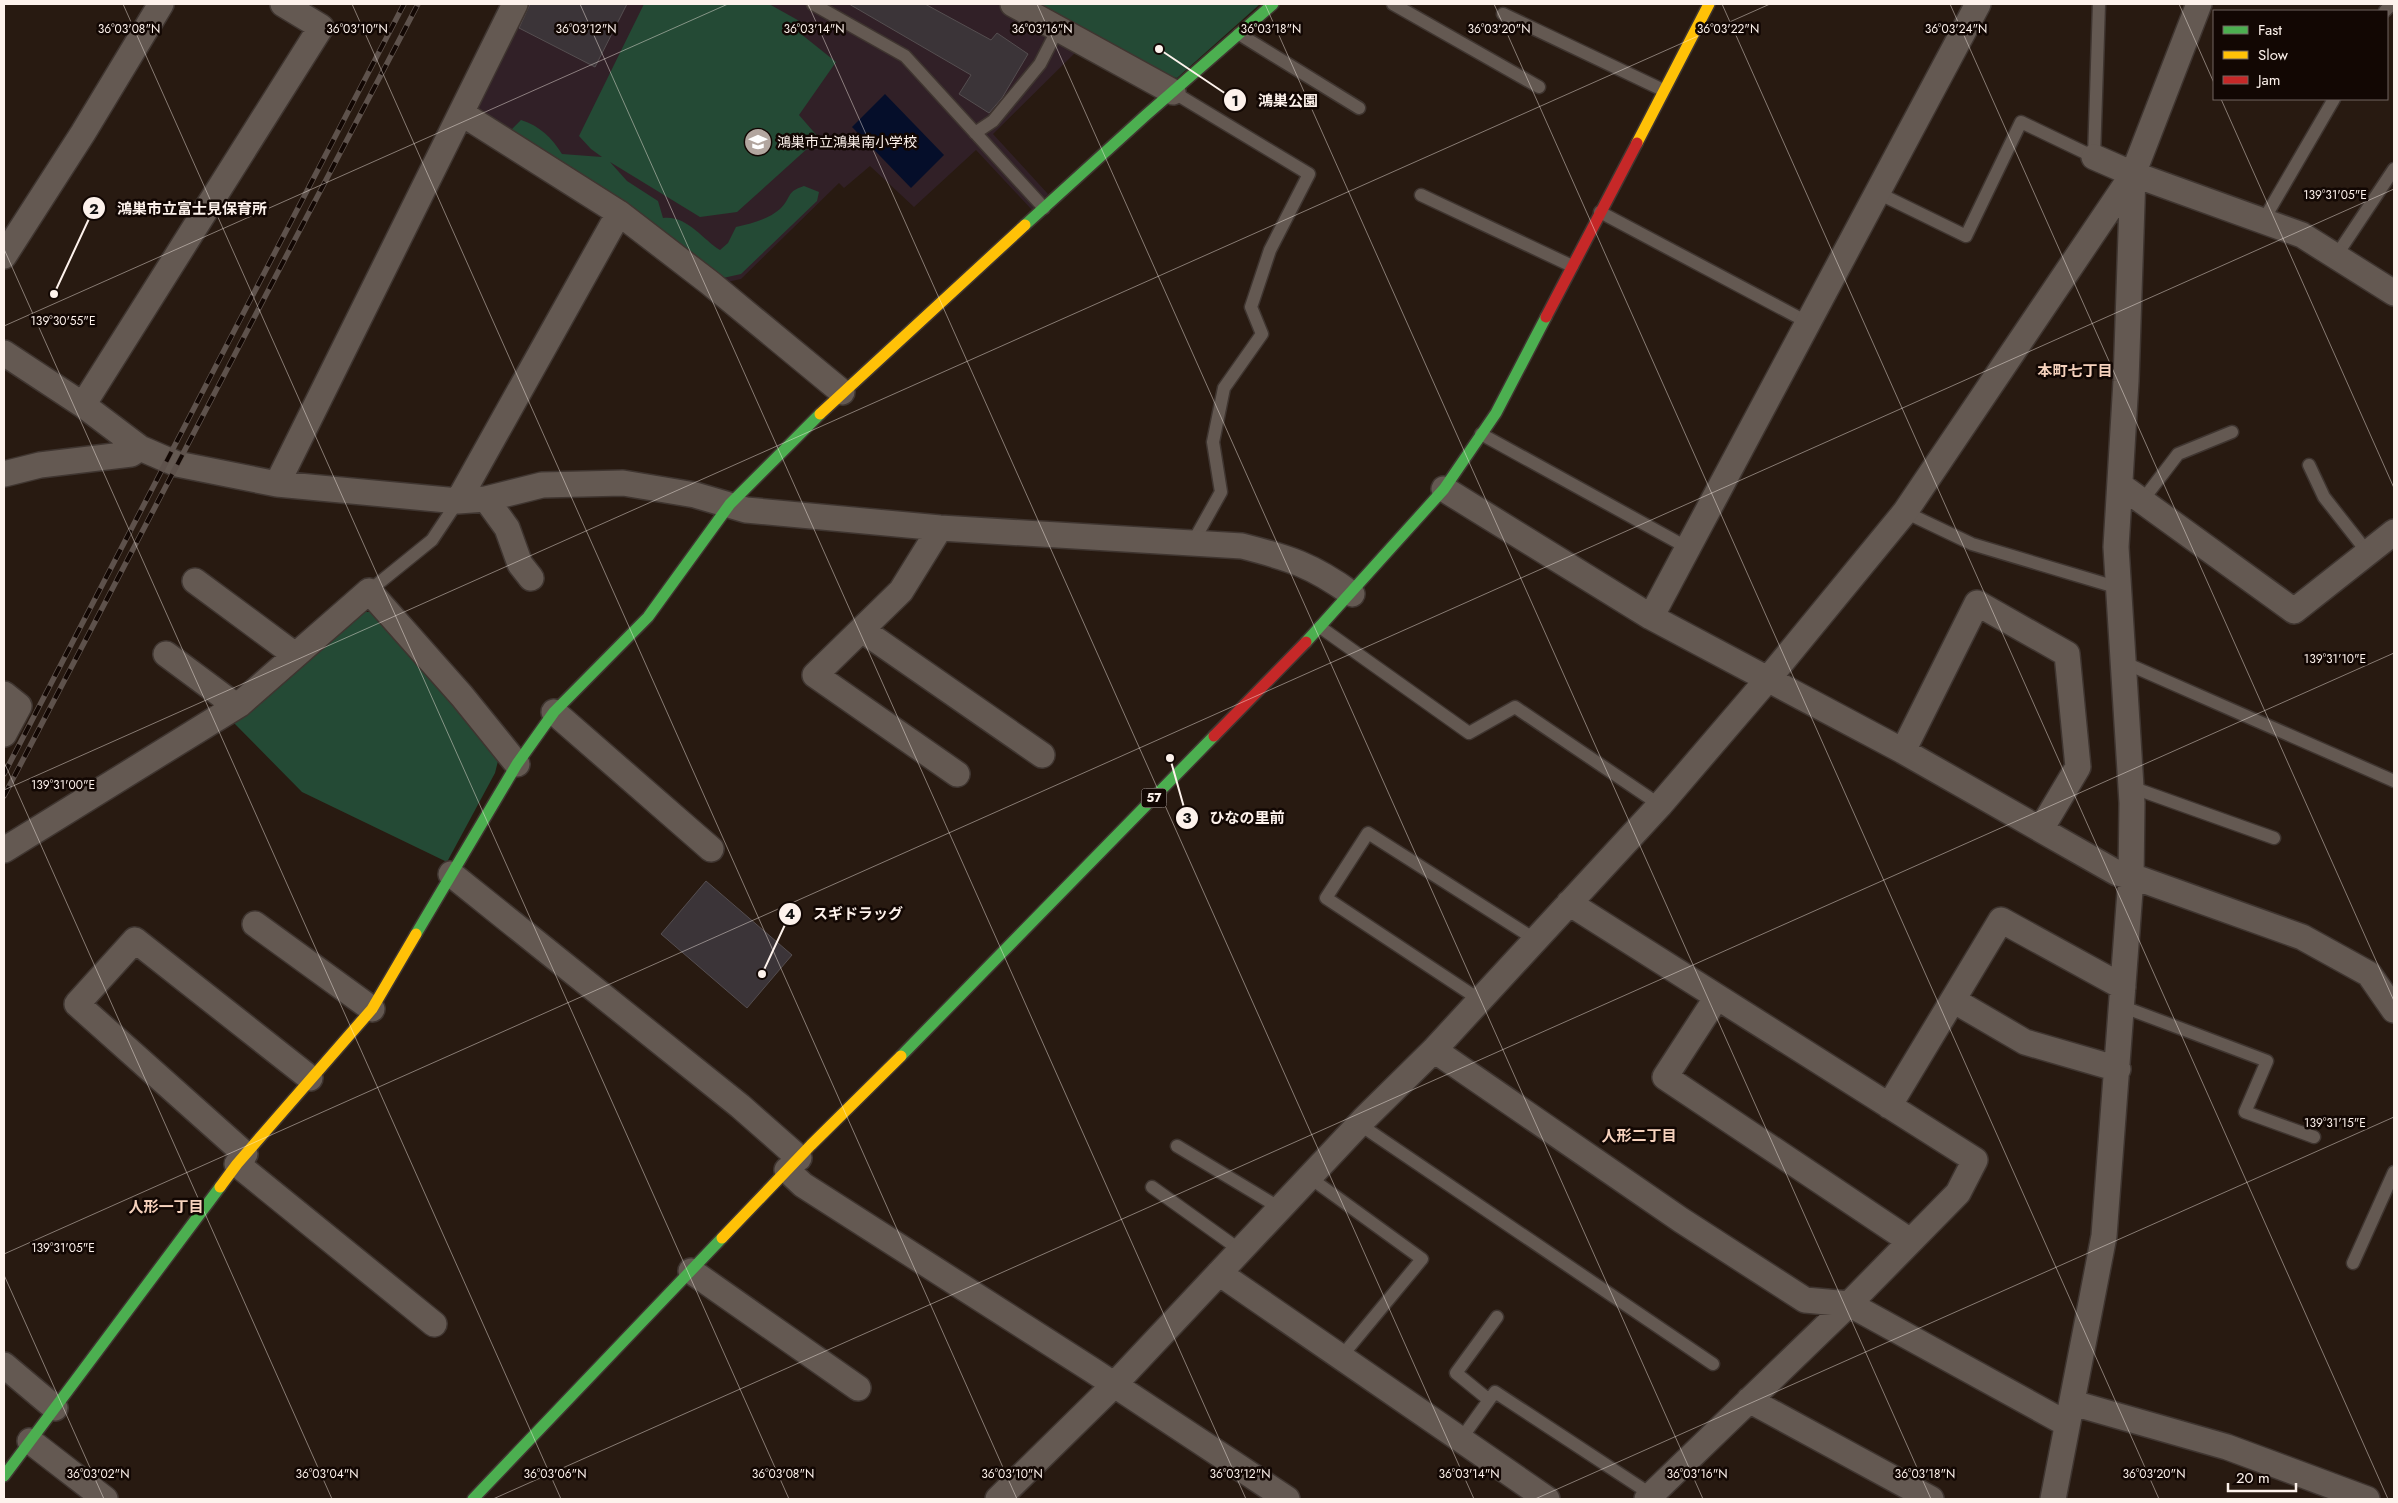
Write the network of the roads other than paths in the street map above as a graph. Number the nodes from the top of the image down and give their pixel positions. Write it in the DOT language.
graph roads {
  1 [pos="161,4"];
  2 [pos="283,4"];
  3 [pos="515,4"];
  4 [pos="813,4"];
  5 [pos="1012,4"];
  6 [pos="1273,4"];
  7 [pos="1393,4"];
  8 [pos="1709,4"];
  9 [pos="1978,4"];
  10 [pos="2099,4"];
  11 [pos="2199,4"];
  12 [pos="1503,14"];
  13 [pos="1058,29"];
  14 [pos="1239,34"];
  15 [pos="1538,87"];
  16 [pos="1663,90"];
  17 [pos="1173,92"];
  18 [pos="2333,100"];
  19 [pos="1360,108"];
  20 [pos="461,113"];
  21 [pos="975,133"];
  22 [pos="2094,157"];
  23 [pos="2394,169"];
  24 [pos="2133,174"];
  25 [pos="1878,194"];
  26 [pos="1421,195"];
  27 [pos="1044,208"];
  28 [pos="1600,212"];
  29 [pos="619,213"];
  30 [pos="2263,221"];
  31 [pos="4,256"];
  32 [pos="2336,256"];
  33 [pos="1572,266"];
  34 [pos="2394,293"];
  35 [pos="1809,323"];
  36 [pos="4,353"];
  37 [pos="842,392"];
  38 [pos="83,405"];
  39 [pos="2232,432"];
  40 [pos="1481,434"];
  41 [pos="140,448"];
  42 [pos="2308,465"];
  43 [pos="4,474"];
  44 [pos="277,484"];
  45 [pos="2120,485"];
  46 [pos="1444,488"];
  47 [pos="486,499"];
  48 [pos="458,501"];
  49 [pos="2142,501"];
  50 [pos="730,504"];
  51 [pos="1905,512"];
  52 [pos="940,528"];
  53 [pos="2394,532"];
  54 [pos="1193,542"];
  55 [pos="1688,548"];
  56 [pos="2368,553"];
  57 [pos="531,578"];
  58 [pos="195,581"];
  59 [pos="2119,588"];
  60 [pos="369,591"];
  61 [pos="1352,594"];
  62 [pos="1651,617"];
  63 [pos="1320,627"];
  64 [pos="862,630"];
  65 [pos="166,654"];
  66 [pos="295,656"];
  67 [pos="2123,662"];
  68 [pos="1768,679"];
  69 [pos="4,694"];
  70 [pos="236,706"];
  71 [pos="554,712"];
  72 [pos="4,734"];
  73 [pos="1903,751"];
  74 [pos="1042,755"];
  75 [pos="517,764"];
  76 [pos="957,774"];
  77 [pos="2394,780"];
  78 [pos="2131,787"];
  79 [pos="1660,805"];
  80 [pos="2041,830"];
  81 [pos="2274,838"];
  82 [pos="711,849"];
  83 [pos="4,850"];
  84 [pos="451,874"];
  85 [pos="2131,878"];
  86 [pos="1569,903"];
  87 [pos="254,924"];
  88 [pos="1536,940"];
  89 [pos="1717,997"];
  90 [pos="2122,997"];
  91 [pos="1480,1000"];
  92 [pos="1952,1000"];
  93 [pos="372,1009"];
  94 [pos="2394,1010"];
  95 [pos="1434,1050"];
  96 [pos="2118,1069"];
  97 [pos="310,1078"];
  98 [pos="1889,1106"];
  99 [pos="1359,1124"];
  100 [pos="2314,1137"];
  101 [pos="1177,1146"];
  102 [pos="241,1159"];
  103 [pos="793,1164"];
  104 [pos="2394,1172"];
  105 [pos="1309,1177"];
  106 [pos="1152,1187"];
  107 [pos="1280,1208"];
  108 [pos="1910,1241"];
  109 [pos="1240,1250"];
  110 [pos="2353,1263"];
  111 [pos="691,1270"];
  112 [pos="1219,1273"];
  113 [pos="1849,1304"];
  114 [pos="1497,1317"];
  115 [pos="434,1324"];
  116 [pos="1341,1356"];
  117 [pos="1713,1364"];
  118 [pos="4,1365"];
  119 [pos="1114,1385"];
  120 [pos="858,1388"];
  121 [pos="1489,1400"];
  122 [pos="1749,1400"];
  123 [pos="55,1408"];
  124 [pos="2070,1414"];
  125 [pos="1461,1439"];
  126 [pos="30,1441"];
  127 [pos="4,1474"];
  128 [pos="1653,1498"];
  129 [pos="105,1499"];
  130 [pos="473,1499"];
  131 [pos="998,1499"];
  132 [pos="1287,1499"];
  133 [pos="1547,1499"];
  134 [pos="1931,1499"];
  135 [pos="2053,1499"];
  136 [pos="2367,1499"];
  1 -- 31 [label="street"];
  2 -- 38 [label="street"];
  3 -- 20 [label="street"];
  4 -- 21 [label="lane"];
  5 -- 13 [label="street"];
  6 -- 14 [label="street"];
  7 -- 15 [label="lane"];
  8 -- 16 [label="street, 57"];
  9 -- 25 [label="street"];
  10 -- 22 [label="lane"];
  11 -- 24 [label="street"];
  12 -- 16 [label="lane"];
  13 -- 17 [label="street"];
  13 -- 21 [label="lane"];
  14 -- 17 [label="street"];
  14 -- 19 [label="lane"];
  16 -- 28 [label="street, 57"];
  17 -- 27 [label="street"];
  17 -- 54 [label="lane"];
  18 -- 30 [label="lane"];
  20 -- 29 [label="street"];
  20 -- 44 [label="street"];
  21 -- 27 [label="lane"];
  22 -- 24 [label="street"];
  22 -- 25 [label="lane"];
  23 -- 32 [label="lane"];
  24 -- 30 [label="street"];
  24 -- 45 [label="street"];
  24 -- 51 [label="street"];
  25 -- 35 [label="street"];
  26 -- 33 [label="lane"];
  27 -- 37 [label="street"];
  28 -- 33 [label="street, 57"];
  28 -- 35 [label="lane"];
  29 -- 37 [label="street"];
  29 -- 48 [label="street"];
  30 -- 32 [label="street"];
  32 -- 34 [label="street"];
  33 -- 40 [label="street, 57"];
  35 -- 55 [label="street"];
  36 -- 38 [label="street"];
  37 -- 50 [label="street"];
  38 -- 41 [label="street"];
  39 -- 49 [label="lane"];
  40 -- 46 [label="street, 57"];
  40 -- 55 [label="lane"];
  41 -- 43 [label="street"];
  41 -- 44 [label="street"];
  42 -- 56 [label="lane"];
  44 -- 48 [label="street"];
  45 -- 49 [label="street"];
  45 -- 59 [label="street"];
  46 -- 61 [label="street, 57"];
  46 -- 62 [label="street"];
  47 -- 48 [label="street"];
  47 -- 50 [label="street"];
  47 -- 57 [label="street"];
  48 -- 60 [label="lane"];
  49 -- 56 [label="street"];
  50 -- 52 [label="street"];
  50 -- 71 [label="street"];
  51 -- 59 [label="lane"];
  51 -- 68 [label="street"];
  52 -- 54 [label="street"];
  52 -- 64 [label="street"];
  53 -- 56 [label="street"];
  54 -- 61 [label="street"];
  55 -- 62 [label="street"];
  58 -- 66 [label="street"];
  59 -- 67 [label="street"];
  60 -- 66 [label="street"];
  60 -- 75 [label="street"];
  61 -- 63 [label="street, 57"];
  62 -- 68 [label="street"];
  63 -- 79 [label="lane"];
  63 -- 103 [label="street, 57"];
  64 -- 74 [label="street"];
  64 -- 76 [label="street"];
  65 -- 70 [label="street"];
  66 -- 70 [label="street"];
  67 -- 77 [label="lane"];
  67 -- 78 [label="street"];
  68 -- 73 [label="street"];
  68 -- 79 [label="street"];
  69 -- 72 [label="street"];
  70 -- 83 [label="street"];
  71 -- 75 [label="street"];
  71 -- 82 [label="street"];
  73 -- 80 [label="street"];
  73 -- 80 [label="street"];
  75 -- 84 [label="street"];
  78 -- 81 [label="lane"];
  78 -- 85 [label="street"];
  79 -- 86 [label="street"];
  80 -- 85 [label="street"];
  84 -- 93 [label="street"];
  84 -- 103 [label="street"];
  85 -- 90 [label="street"];
  85 -- 94 [label="street"];
  86 -- 88 [label="street"];
  86 -- 89 [label="street"];
  87 -- 93 [label="street"];
  88 -- 91 [label="street"];
  88 -- 91 [label="lane"];
  89 -- 98 [label="street"];
  89 -- 108 [label="street"];
  90 -- 92 [label="street"];
  90 -- 96 [label="street"];
  90 -- 100 [label="lane"];
  91 -- 95 [label="street"];
  92 -- 96 [label="street"];
  92 -- 98 [label="street"];
  93 -- 97 [label="street"];
  95 -- 99 [label="street"];
  95 -- 113 [label="street"];
  96 -- 124 [label="street"];
  97 -- 102 [label="street"];
  97 -- 102 [label="street"];
  98 -- 108 [label="street"];
  99 -- 105 [label="street"];
  99 -- 117 [label="lane"];
  101 -- 107 [label="lane"];
  102 -- 115 [label="street"];
  102 -- 123 [label="street"];
  103 -- 111 [label="street, 57"];
  103 -- 119 [label="street"];
  104 -- 110 [label="lane"];
  105 -- 107 [label="street"];
  105 -- 116 [label="lane"];
  106 -- 109 [label="lane"];
  107 -- 109 [label="street"];
  108 -- 113 [label="street"];
  109 -- 112 [label="street"];
  111 -- 120 [label="street"];
  111 -- 130 [label="street, 57"];
  112 -- 116 [label="street"];
  112 -- 119 [label="street"];
  113 -- 122 [label="street"];
  113 -- 124 [label="street"];
  114 -- 121 [label="lane"];
  116 -- 125 [label="street"];
  118 -- 123 [label="street"];
  119 -- 131 [label="street"];
  119 -- 132 [label="street"];
  121 -- 125 [label="lane"];
  121 -- 128 [label="lane"];
  122 -- 128 [label="street"];
  122 -- 134 [label="street"];
  123 -- 126 [label="street"];
  124 -- 135 [label="street"];
  124 -- 136 [label="street"];
  125 -- 133 [label="street"];
  126 -- 127 [label="street"];
  126 -- 129 [label="street"];
}
